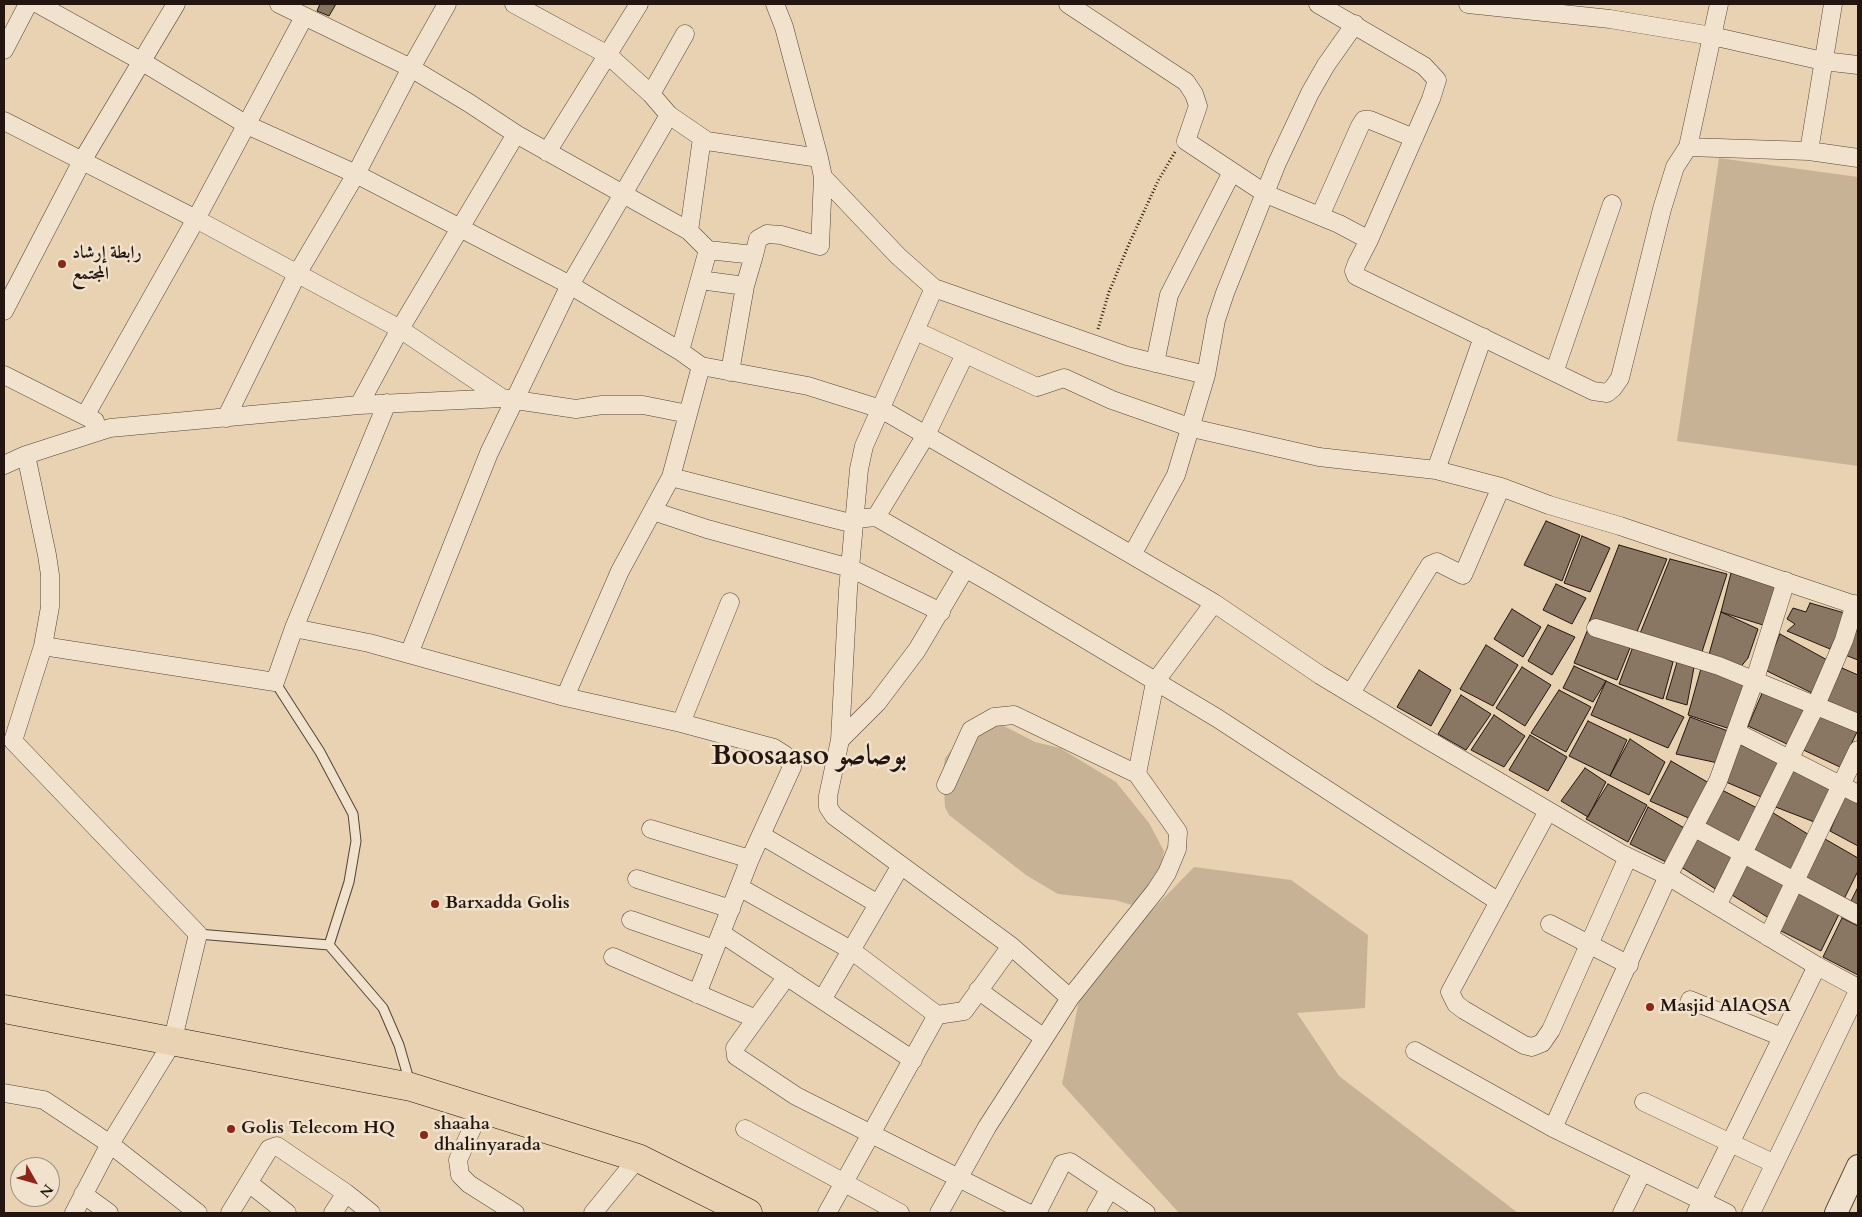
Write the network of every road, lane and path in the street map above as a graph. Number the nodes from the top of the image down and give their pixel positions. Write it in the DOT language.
graph roads {
  1 [pos="28,4"];
  2 [pos="38,4"];
  3 [pos="176,4"];
  4 [pos="279,4"];
  5 [pos="447,4"];
  6 [pos="514,4"];
  7 [pos="639,4"];
  8 [pos="775,4"];
  9 [pos="1068,4"];
  10 [pos="1318,4"];
  11 [pos="1468,4"];
  12 [pos="1719,4"];
  13 [pos="1833,4"];
  14 [pos="304,18"];
  15 [pos="1355,24"];
  16 [pos="685,34"];
  17 [pos="1712,36"];
  18 [pos="4,50"];
  19 [pos="608,56"];
  20 [pos="141,61"];
  21 [pos="1822,61"];
  22 [pos="1858,65"];
  23 [pos="411,68"];
  24 [pos="651,94"];
  25 [pos="669,115"];
  26 [pos="4,121"];
  27 [pos="247,125"];
  28 [pos="516,134"];
  29 [pos="702,138"];
  30 [pos="1414,138"];
  31 [pos="1186,141"];
  32 [pos="1688,147"];
  33 [pos="1809,151"];
  34 [pos="547,152"];
  35 [pos="819,158"];
  36 [pos="1858,158"];
  37 [pos="82,161"];
  38 [pos="1232,172"];
  39 [pos="356,174"];
  40 [pos="823,177"];
  41 [pos="623,194"];
  42 [pos="1266,194"];
  43 [pos="1612,204"];
  44 [pos="1320,216"];
  45 [pos="196,219"];
  46 [pos="460,227"];
  47 [pos="688,231"];
  48 [pos="1369,240"];
  49 [pos="708,250"];
  50 [pos="754,255"];
  51 [pos="298,274"];
  52 [pos="700,280"];
  53 [pos="570,285"];
  54 [pos="745,286"];
  55 [pos="934,288"];
  56 [pos="4,311"];
  57 [pos="400,329"];
  58 [pos="916,331"];
  59 [pos="1483,336"];
  60 [pos="1093,345"];
  61 [pos="680,351"];
  62 [pos="965,354"];
  63 [pos="1155,363"];
  64 [pos="701,366"];
  65 [pos="1555,370"];
  66 [pos="730,372"];
  67 [pos="4,375"];
  68 [pos="1206,375"];
  69 [pos="509,399"];
  70 [pos="387,404"];
  71 [pos="359,405"];
  72 [pos="881,409"];
  73 [pos="688,414"];
  74 [pos="85,416"];
  75 [pos="226,418"];
  76 [pos="110,428"];
  77 [pos="1192,428"];
  78 [pos="926,435"];
  79 [pos="26,455"];
  80 [pos="4,465"];
  81 [pos="1436,470"];
  82 [pos="671,477"];
  83 [pos="1501,487"];
  84 [pos="654,511"];
  85 [pos="876,517"];
  86 [pos="854,522"];
  87 [pos="1132,555"];
  88 [pos="850,568"];
  89 [pos="965,569"];
  90 [pos="1786,581"];
  91 [pos="730,602"];
  92 [pos="1214,604"];
  93 [pos="1857,605"];
  94 [pos="940,612"];
  95 [pos="294,628"];
  96 [pos="1596,628"];
  97 [pos="43,646"];
  98 [pos="409,654"];
  99 [pos="1755,679"];
  100 [pos="275,682"];
  101 [pos="1155,682"];
  102 [pos="1352,693"];
  103 [pos="565,697"];
  104 [pos="1816,705"];
  105 [pos="681,722"];
  106 [pos="1858,723"];
  107 [pos="1736,732"];
  108 [pos="8,739"];
  109 [pos="840,740"];
  110 [pos="1858,750"];
  111 [pos="1789,759"];
  112 [pos="1137,774"];
  113 [pos="946,785"];
  114 [pos="1841,785"];
  115 [pos="1858,794"];
  116 [pos="1548,811"];
  117 [pos="1695,828"];
  118 [pos="651,829"];
  119 [pos="761,835"];
  120 [pos="1741,853"];
  121 [pos="1628,857"];
  122 [pos="750,859"];
  123 [pos="901,865"];
  124 [pos="1668,876"];
  125 [pos="637,879"];
  126 [pos="1794,881"];
  127 [pos="739,887"];
  128 [pos="1499,902"];
  129 [pos="878,904"];
  130 [pos="1717,906"];
  131 [pos="730,909"];
  132 [pos="1858,915"];
  133 [pos="631,920"];
  134 [pos="1550,924"];
  135 [pos="721,933"];
  136 [pos="198,934"];
  137 [pos="1768,937"];
  138 [pos="1588,944"];
  139 [pos="329,945"];
  140 [pos="1011,946"];
  141 [pos="714,949"];
  142 [pos="851,950"];
  143 [pos="612,957"];
  144 [pos="1628,965"];
  145 [pos="1817,966"];
  146 [pos="787,976"];
  147 [pos="1858,989"];
  148 [pos="978,990"];
  149 [pos="697,994"];
  150 [pos="1070,998"];
  151 [pos="822,1000"];
  152 [pos="1690,1000"];
  153 [pos="4,1009"];
  154 [pos="937,1015"];
  155 [pos="756,1019"];
  156 [pos="1044,1038"];
  157 [pos="1782,1038"];
  158 [pos="172,1043"];
  159 [pos="1415,1051"];
  160 [pos="913,1060"];
  161 [pos="411,1087"];
  162 [pos="4,1093"];
  163 [pos="1644,1102"];
  164 [pos="481,1108"];
  165 [pos="1554,1128"];
  166 [pos="745,1129"];
  167 [pos="872,1133"];
  168 [pos="1730,1142"];
  169 [pos="110,1144"];
  170 [pos="638,1158"];
  171 [pos="1775,1164"];
  172 [pos="1858,1166"];
  173 [pos="1642,1172"];
  174 [pos="960,1178"];
  175 [pos="844,1183"];
  176 [pos="250,1184"];
  177 [pos="1109,1190"];
  178 [pos="346,1193"];
  179 [pos="83,1194"];
  180 [pos="713,1205"];
  181 [pos="1698,1207"];
  182 [pos="74,1213"];
  183 [pos="109,1213"];
  184 [pos="198,1213"];
  185 [pos="230,1213"];
  186 [pos="287,1213"];
  187 [pos="333,1213"];
  188 [pos="371,1213"];
  189 [pos="515,1213"];
  190 [pos="593,1213"];
  191 [pos="748,1213"];
  192 [pos="827,1213"];
  193 [pos="900,1213"];
  194 [pos="939,1213"];
  195 [pos="1028,1213"];
  196 [pos="1037,1213"];
  197 [pos="1096,1213"];
  198 [pos="1146,1213"];
  199 [pos="1622,1213"];
  200 [pos="1727,1213"];
  201 [pos="1751,1213"];
  202 [pos="1836,1213"];
  1 -- 18 [label="street"];
  2 -- 20 [label="street"];
  3 -- 20 [label="street"];
  4 -- 14 [label="street"];
  5 -- 23 [label="street"];
  6 -- 19 [label="street"];
  7 -- 19 [label="street"];
  8 -- 35 [label="street"];
  9 -- 31 [label="street"];
  10 -- 15 [label="street"];
  11 -- 17 [label="street"];
  12 -- 17 [label="street"];
  13 -- 21 [label="street"];
  14 -- 23 [label="street"];
  14 -- 27 [label="street"];
  15 -- 30 [label="street"];
  15 -- 42 [label="street"];
  16 -- 24 [label="street"];
  17 -- 21 [label="street"];
  17 -- 32 [label="street"];
  19 -- 24 [label="street"];
  19 -- 34 [label="street"];
  20 -- 27 [label="street"];
  20 -- 37 [label="street"];
  21 -- 22 [label="street"];
  21 -- 33 [label="street"];
  23 -- 28 [label="street"];
  23 -- 39 [label="street"];
  24 -- 25 [label="street"];
  25 -- 29 [label="street"];
  25 -- 41 [label="street"];
  26 -- 37 [label="street"];
  27 -- 39 [label="street"];
  27 -- 45 [label="street"];
  28 -- 34 [label="street"];
  28 -- 46 [label="street"];
  29 -- 35 [label="street"];
  29 -- 47 [label="street"];
  30 -- 44 [label="street"];
  30 -- 48 [label="street"];
  31 -- 38 [label="street"];
  31 -- 60 [label="path"];
  32 -- 33 [label="street"];
  32 -- 65 [label="street"];
  33 -- 36 [label="street"];
  34 -- 41 [label="street"];
  35 -- 40 [label="street"];
  37 -- 45 [label="street"];
  37 -- 56 [label="street"];
  38 -- 42 [label="street"];
  38 -- 63 [label="street"];
  39 -- 46 [label="street"];
  39 -- 51 [label="street"];
  40 -- 50 [label="street"];
  40 -- 55 [label="street"];
  41 -- 47 [label="street"];
  41 -- 53 [label="street"];
  42 -- 44 [label="street"];
  42 -- 68 [label="street"];
  43 -- 65 [label="street"];
  44 -- 48 [label="street"];
  45 -- 51 [label="street"];
  45 -- 74 [label="street"];
  46 -- 53 [label="street"];
  46 -- 57 [label="street"];
  47 -- 49 [label="street"];
  48 -- 59 [label="street"];
  49 -- 50 [label="street"];
  49 -- 52 [label="street"];
  50 -- 54 [label="street"];
  51 -- 57 [label="street"];
  51 -- 75 [label="street"];
  52 -- 54 [label="street"];
  52 -- 61 [label="street"];
  53 -- 61 [label="street"];
  53 -- 69 [label="street"];
  54 -- 66 [label="street"];
  55 -- 58 [label="street"];
  55 -- 60 [label="street"];
  57 -- 69 [label="street"];
  57 -- 71 [label="street"];
  58 -- 62 [label="street"];
  58 -- 72 [label="street"];
  59 -- 65 [label="street"];
  59 -- 81 [label="street"];
  60 -- 63 [label="street"];
  61 -- 64 [label="street"];
  62 -- 77 [label="street"];
  62 -- 78 [label="street"];
  63 -- 68 [label="street"];
  64 -- 66 [label="street"];
  64 -- 73 [label="street"];
  66 -- 72 [label="street"];
  67 -- 74 [label="street"];
  68 -- 77 [label="street"];
  69 -- 70 [label="street"];
  69 -- 73 [label="street"];
  69 -- 98 [label="street"];
  70 -- 71 [label="street"];
  70 -- 95 [label="street"];
  71 -- 75 [label="street"];
  72 -- 78 [label="street"];
  72 -- 86 [label="street"];
  73 -- 82 [label="street"];
  74 -- 76 [label="street"];
  75 -- 76 [label="street"];
  76 -- 79 [label="street"];
  77 -- 81 [label="street"];
  77 -- 87 [label="street"];
  78 -- 85 [label="street"];
  78 -- 87 [label="street"];
  79 -- 80 [label="street"];
  79 -- 97 [label="street"];
  81 -- 83 [label="street"];
  82 -- 84 [label="street"];
  82 -- 86 [label="street"];
  83 -- 90 [label="street"];
  83 -- 102 [label="street"];
  84 -- 88 [label="street"];
  84 -- 103 [label="street"];
  85 -- 86 [label="street"];
  85 -- 89 [label="street"];
  86 -- 88 [label="street"];
  87 -- 92 [label="street"];
  88 -- 94 [label="street"];
  88 -- 109 [label="street"];
  89 -- 94 [label="street"];
  89 -- 101 [label="street"];
  90 -- 93 [label="street"];
  90 -- 99 [label="street"];
  91 -- 105 [label="street"];
  92 -- 101 [label="street"];
  92 -- 102 [label="street"];
  93 -- 104 [label="street"];
  94 -- 109 [label="street"];
  95 -- 98 [label="street"];
  95 -- 100 [label="street"];
  96 -- 99 [label="street"];
  97 -- 100 [label="street"];
  97 -- 108 [label="street"];
  98 -- 103 [label="street"];
  99 -- 104 [label="street"];
  99 -- 107 [label="street"];
  100 -- 139 [label="lane"];
  101 -- 112 [label="street"];
  101 -- 128 [label="street"];
  102 -- 116 [label="street"];
  103 -- 105 [label="street"];
  104 -- 106 [label="street"];
  104 -- 111 [label="street"];
  105 -- 119 [label="street"];
  107 -- 111 [label="street"];
  107 -- 117 [label="street"];
  108 -- 136 [label="street"];
  109 -- 123 [label="street"];
  110 -- 114 [label="street"];
  111 -- 114 [label="street"];
  111 -- 120 [label="street"];
  112 -- 113 [label="street"];
  112 -- 150 [label="street"];
  114 -- 115 [label="street"];
  114 -- 126 [label="street"];
  116 -- 121 [label="street"];
  116 -- 128 [label="street"];
  117 -- 120 [label="street"];
  117 -- 124 [label="street"];
  118 -- 122 [label="street"];
  119 -- 122 [label="street"];
  119 -- 129 [label="street"];
  120 -- 126 [label="street"];
  120 -- 130 [label="street"];
  121 -- 124 [label="street"];
  121 -- 138 [label="street"];
  122 -- 127 [label="street"];
  123 -- 129 [label="street"];
  123 -- 140 [label="street"];
  124 -- 130 [label="street"];
  124 -- 144 [label="street"];
  125 -- 131 [label="street"];
  126 -- 132 [label="street"];
  126 -- 137 [label="street"];
  127 -- 131 [label="street"];
  127 -- 142 [label="street"];
  128 -- 138 [label="street"];
  129 -- 142 [label="street"];
  130 -- 137 [label="street"];
  131 -- 135 [label="street"];
  133 -- 141 [label="street"];
  134 -- 138 [label="street"];
  135 -- 141 [label="street"];
  135 -- 146 [label="street"];
  136 -- 139 [label="lane"];
  136 -- 158 [label="street"];
  137 -- 145 [label="street"];
  138 -- 144 [label="street"];
  139 -- 161 [label="lane"];
  140 -- 148 [label="street"];
  140 -- 150 [label="street"];
  141 -- 149 [label="street"];
  142 -- 151 [label="street"];
  142 -- 154 [label="street"];
  143 -- 149 [label="street"];
  144 -- 165 [label="street"];
  145 -- 147 [label="street"];
  145 -- 157 [label="street"];
  146 -- 151 [label="street"];
  146 -- 155 [label="street"];
  147 -- 171 [label="street"];
  148 -- 154 [label="street"];
  148 -- 156 [label="street"];
  149 -- 155 [label="street"];
  150 -- 156 [label="street"];
  151 -- 160 [label="street"];
  152 -- 157 [label="street"];
  153 -- 158 [label="main road"];
  154 -- 160 [label="street"];
  155 -- 167 [label="street"];
  156 -- 174 [label="street"];
  157 -- 168 [label="street"];
  158 -- 161 [label="main road"];
  158 -- 169 [label="street"];
  159 -- 165 [label="street"];
  160 -- 167 [label="street"];
  161 -- 164 [label="main road"];
  162 -- 169 [label="street"];
  163 -- 168 [label="street"];
  164 -- 170 [label="main road"];
  164 -- 189 [label="street"];
  165 -- 173 [label="street"];
  166 -- 175 [label="street"];
  167 -- 174 [label="street"];
  167 -- 175 [label="street"];
  168 -- 171 [label="street"];
  168 -- 181 [label="street"];
  169 -- 179 [label="street"];
  169 -- 184 [label="street"];
  170 -- 180 [label="main road"];
  170 -- 190 [label="street"];
  171 -- 201 [label="street"];
  172 -- 202 [label="street"];
  173 -- 181 [label="street"];
  173 -- 199 [label="street"];
  174 -- 194 [label="street"];
  174 -- 195 [label="street"];
  175 -- 192 [label="street"];
  175 -- 193 [label="street"];
  176 -- 178 [label="street"];
  176 -- 185 [label="street"];
  176 -- 186 [label="street"];
  177 -- 196 [label="street"];
  177 -- 197 [label="street"];
  177 -- 198 [label="street"];
  178 -- 187 [label="street"];
  178 -- 188 [label="street"];
  179 -- 182 [label="street"];
  179 -- 183 [label="street"];
  180 -- 191 [label="main road"];
  181 -- 200 [label="street"];
}
